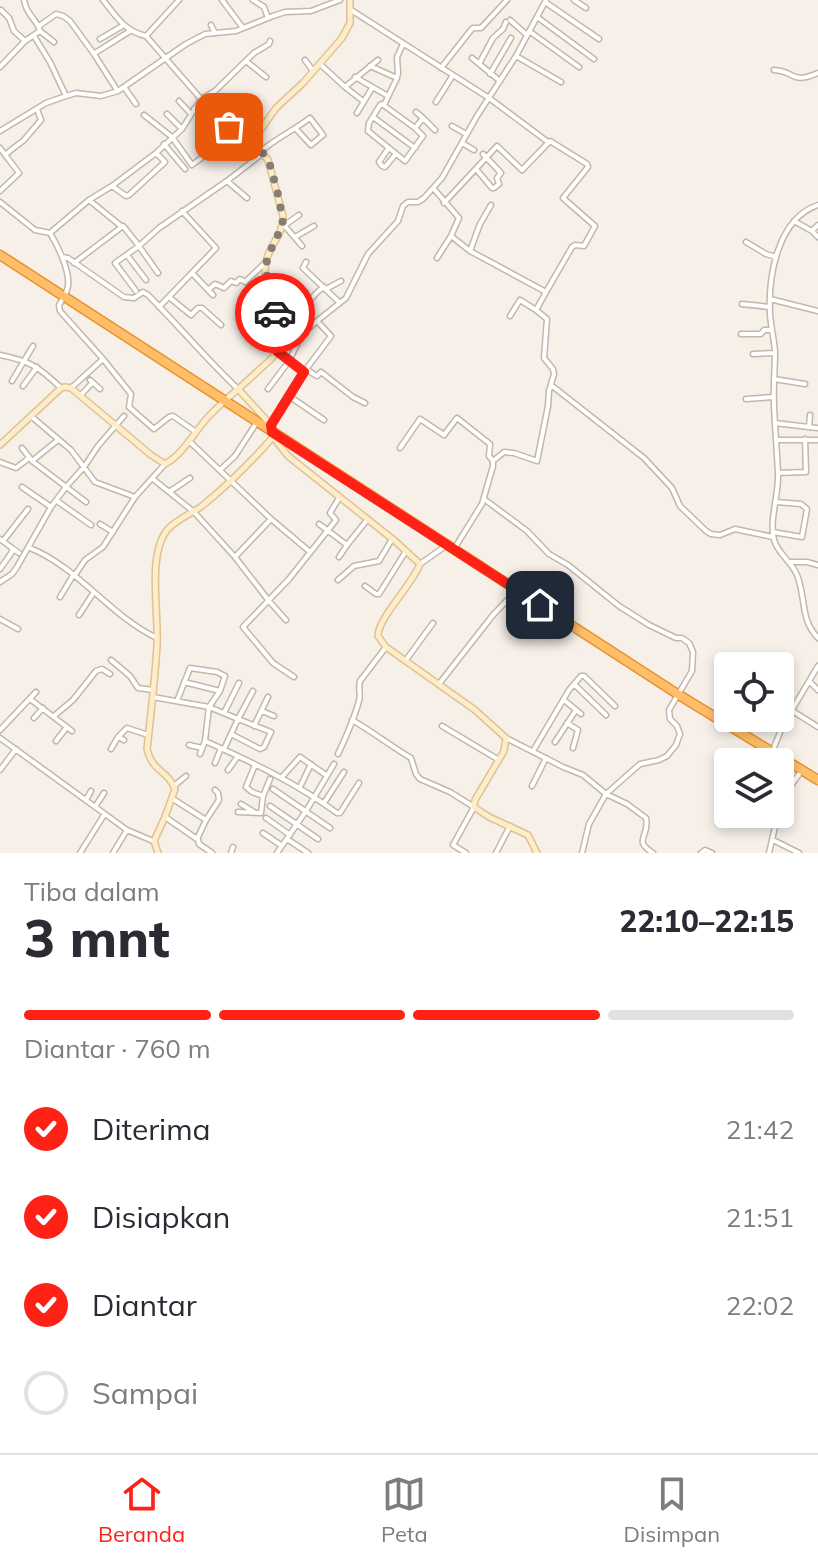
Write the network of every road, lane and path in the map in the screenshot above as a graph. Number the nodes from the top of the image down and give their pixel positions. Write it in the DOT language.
graph roads {
  1 [pos="24,0"];
  2 [pos="103,0"];
  3 [pos="179,0"];
  4 [pos="222,0"];
  5 [pos="253,0"];
  6 [pos="340,0"];
  7 [pos="350,0"];
  8 [pos="507,0"];
  9 [pos="574,0"];
  10 [pos="545,1"];
  11 [pos="586,8"];
  12 [pos="1,10"];
  13 [pos="351,10"];
  14 [pos="537,17"];
  15 [pos="268,18"];
  16 [pos="124,25"];
  17 [pos="211,25"];
  18 [pos="40,28"];
  19 [pos="243,28"];
  20 [pos="130,31"];
  21 [pos="215,33"];
  22 [pos="528,33"];
  23 [pos="34,36"];
  24 [pos="146,36"];
  25 [pos="511,38"];
  26 [pos="100,39"];
  27 [pos="599,39"];
  28 [pos="25,41"];
  29 [pos="270,41"];
  30 [pos="54,42"];
  31 [pos="403,44"];
  32 [pos="94,54"];
  33 [pos="516,56"];
  34 [pos="472,58"];
  35 [pos="166,59"];
  36 [pos="594,59"];
  37 [pos="305,60"];
  38 [pos="378,60"];
  39 [pos="246,61"];
  40 [pos="320,64"];
  41 [pos="479,64"];
  42 [pos="370,66"];
  43 [pos="0,67"];
  44 [pos="579,67"];
  45 [pos="441,68"];
  46 [pos="774,70"];
  47 [pos="313,71"];
  48 [pos="818,73"];
  49 [pos="490,74"];
  50 [pos="453,75"];
  51 [pos="266,77"];
  52 [pos="355,77"];
  53 [pos="397,78"];
  54 [pos="500,81"];
  55 [pos="561,82"];
  56 [pos="124,87"];
  57 [pos="345,87"];
  58 [pos="372,88"];
  59 [pos="118,91"];
  60 [pos="66,96"];
  61 [pos="389,96"];
  62 [pos="489,98"];
  63 [pos="201,99"];
  64 [pos="179,101"];
  65 [pos="363,101"];
  66 [pos="436,102"];
  67 [pos="136,104"];
  68 [pos="384,105"];
  69 [pos="37,109"];
  70 [pos="193,111"];
  71 [pos="416,112"];
  72 [pos="357,113"];
  73 [pos="167,114"];
  74 [pos="144,115"];
  75 [pos="373,117"];
  76 [pos="423,118"];
  77 [pos="452,126"];
  78 [pos="415,128"];
  79 [pos="182,129"];
  80 [pos="296,129"];
  81 [pos="435,130"];
  82 [pos="0,131"];
  83 [pos="236,132"];
  84 [pos="466,134"];
  85 [pos="172,137"];
  86 [pos="252,142"];
  87 [pos="548,142"];
  88 [pos="462,143"];
  89 [pos="164,144"];
  90 [pos="0,148"];
  91 [pos="415,148"];
  92 [pos="388,149"];
  93 [pos="474,150"];
  94 [pos="262,152"];
  95 [pos="156,153"];
  96 [pos="6,154"];
  97 [pos="395,155"];
  98 [pos="484,156"];
  99 [pos="185,169"];
  100 [pos="476,169"];
  101 [pos="227,181"];
  102 [pos="112,186"];
  103 [pos="434,189"];
  104 [pos="0,191"];
  105 [pos="247,198"];
  106 [pos="89,200"];
  107 [pos="0,202"];
  108 [pos="444,203"];
  109 [pos="491,205"];
  110 [pos="818,205"];
  111 [pos="182,211"];
  112 [pos="299,215"];
  113 [pos="794,221"];
  114 [pos="284,224"];
  115 [pos="818,225"];
  116 [pos="122,226"];
  117 [pos="314,226"];
  118 [pos="812,231"];
  119 [pos="50,233"];
  120 [pos="451,236"];
  121 [pos="295,237"];
  122 [pos="818,237"];
  123 [pos="746,242"];
  124 [pos="139,246"];
  125 [pos="302,246"];
  126 [pos="470,251"];
  127 [pos="0,255"];
  128 [pos="127,255"];
  129 [pos="62,257"];
  130 [pos="776,257"];
  131 [pos="437,258"];
  132 [pos="266,262"];
  133 [pos="306,262"];
  134 [pos="74,263"];
  135 [pos="158,273"];
  136 [pos="192,273"];
  137 [pos="146,280"];
  138 [pos="341,281"];
  139 [pos="325,288"];
  140 [pos="208,290"];
  141 [pos="136,291"];
  142 [pos="270,292"];
  143 [pos="546,292"];
  144 [pos="213,295"];
  145 [pos="65,296"];
  146 [pos="169,297"];
  147 [pos="770,299"];
  148 [pos="340,303"];
  149 [pos="742,304"];
  150 [pos="159,307"];
  151 [pos="770,307"];
  152 [pos="536,310"];
  153 [pos="818,311"];
  154 [pos="510,316"];
  155 [pos="246,319"];
  156 [pos="317,321"];
  157 [pos="221,325"];
  158 [pos="772,330"];
  159 [pos="741,334"];
  160 [pos="280,339"];
  161 [pos="33,346"];
  162 [pos="277,351"];
  163 [pos="775,353"];
  164 [pos="753,354"];
  165 [pos="0,355"];
  166 [pos="103,359"];
  167 [pos="25,360"];
  168 [pos="289,361"];
  169 [pos="37,367"];
  170 [pos="305,371"];
  171 [pos="774,379"];
  172 [pos="12,381"];
  173 [pos="550,384"];
  174 [pos="805,384"];
  175 [pos="23,386"];
  176 [pos="61,388"];
  177 [pos="71,388"];
  178 [pos="100,389"];
  179 [pos="268,389"];
  180 [pos="239,390"];
  181 [pos="80,396"];
  182 [pos="289,396"];
  183 [pos="774,397"];
  184 [pos="746,399"];
  185 [pos="225,402"];
  186 [pos="365,403"];
  187 [pos="810,415"];
  188 [pos="124,416"];
  189 [pos="32,417"];
  190 [pos="324,420"];
  191 [pos="257,422"];
  192 [pos="775,423"];
  193 [pos="115,426"];
  194 [pos="809,427"];
  195 [pos="817,428"];
  196 [pos="272,431"];
  197 [pos="196,432"];
  198 [pos="805,439"];
  199 [pos="58,440"];
  200 [pos="776,440"];
  201 [pos="818,440"];
  202 [pos="189,441"];
  203 [pos="0,445"];
  204 [pos="22,448"];
  205 [pos="400,448"];
  206 [pos="31,460"];
  207 [pos="493,461"];
  208 [pos="0,462"];
  209 [pos="165,464"];
  210 [pos="84,467"];
  211 [pos="220,470"];
  212 [pos="778,473"];
  213 [pos="190,478"];
  214 [pos="153,479"];
  215 [pos="231,481"];
  216 [pos="22,487"];
  217 [pos="66,487"];
  218 [pos="169,492"];
  219 [pos="135,497"];
  220 [pos="339,498"];
  221 [pos="484,499"];
  222 [pos="56,500"];
  223 [pos="86,502"];
  224 [pos="776,502"];
  225 [pos="51,507"];
  226 [pos="28,509"];
  227 [pos="194,512"];
  228 [pos="271,519"];
  229 [pos="367,520"];
  230 [pos="100,524"];
  231 [pos="319,524"];
  232 [pos="91,525"];
  233 [pos="329,531"];
  234 [pos="113,532"];
  235 [pos="773,534"];
  236 [pos="392,539"];
  237 [pos="2,540"];
  238 [pos="347,545"];
  239 [pos="450,547"];
  240 [pos="12,548"];
  241 [pos="30,548"];
  242 [pos="406,551"];
  243 [pos="310,552"];
  244 [pos="19,553"];
  245 [pos="235,557"];
  246 [pos="339,557"];
  247 [pos="790,562"];
  248 [pos="420,564"];
  249 [pos="818,565"];
  250 [pos="0,569"];
  251 [pos="75,575"];
  252 [pos="338,580"];
  253 [pos="0,582"];
  254 [pos="365,586"];
  255 [pos="517,590"];
  256 [pos="94,592"];
  257 [pos="60,597"];
  258 [pos="269,601"];
  259 [pos="79,615"];
  260 [pos="0,619"];
  261 [pos="286,620"];
  262 [pos="433,623"];
  263 [pos="18,629"];
  264 [pos="686,631"];
  265 [pos="157,638"];
  266 [pos="682,638"];
  267 [pos="818,638"];
  268 [pos="386,647"];
  269 [pos="111,660"];
  270 [pos="406,660"];
  271 [pos="818,666"];
  272 [pos="110,674"];
  273 [pos="294,677"];
  274 [pos="808,680"];
  275 [pos="184,682"];
  276 [pos="239,683"];
  277 [pos="439,684"];
  278 [pos="574,684"];
  279 [pos="818,690"];
  280 [pos="220,691"];
  281 [pos="253,691"];
  282 [pos="36,692"];
  283 [pos="153,694"];
  284 [pos="679,695"];
  285 [pos="268,697"];
  286 [pos="30,699"];
  287 [pos="564,699"];
  288 [pos="177,701"];
  289 [pos="794,705"];
  290 [pos="615,706"];
  291 [pos="209,707"];
  292 [pos="43,708"];
  293 [pos="262,711"];
  294 [pos="794,712"];
  295 [pos="224,713"];
  296 [pos="606,715"];
  297 [pos="54,716"];
  298 [pos="274,716"];
  299 [pos="34,718"];
  300 [pos="238,719"];
  301 [pos="352,720"];
  302 [pos="567,723"];
  303 [pos="254,726"];
  304 [pos="442,726"];
  305 [pos="67,727"];
  306 [pos="818,727"];
  307 [pos="0,730"];
  308 [pos="72,731"];
  309 [pos="231,734"];
  310 [pos="148,735"];
  311 [pos="0,738"];
  312 [pos="506,738"];
  313 [pos="56,741"];
  314 [pos="205,741"];
  315 [pos="555,742"];
  316 [pos="189,745"];
  317 [pos="222,748"];
  318 [pos="573,748"];
  319 [pos="767,748"];
  320 [pos="16,749"];
  321 [pos="111,749"];
  322 [pos="533,751"];
  323 [pos="338,754"];
  324 [pos="238,756"];
  325 [pos="546,758"];
  326 [pos="499,760"];
  327 [pos="215,763"];
  328 [pos="311,764"];
  329 [pos="334,764"];
  330 [pos="255,765"];
  331 [pos="794,765"];
  332 [pos="0,770"];
  333 [pos="228,770"];
  334 [pos="802,770"];
  335 [pos="344,772"];
  336 [pos="326,775"];
  337 [pos="186,776"];
  338 [pos="282,777"];
  339 [pos="270,779"];
  340 [pos="818,780"];
  341 [pos="794,781"];
  342 [pos="359,783"];
  343 [pos="175,785"];
  344 [pos="532,786"];
  345 [pos="300,787"];
  346 [pos="273,789"];
  347 [pos="215,790"];
  348 [pos="91,791"];
  349 [pos="104,793"];
  350 [pos="606,794"];
  351 [pos="263,796"];
  352 [pos="314,797"];
  353 [pos="173,799"];
  354 [pos="86,800"];
  355 [pos="324,803"];
  356 [pos="241,804"];
  357 [pos="270,806"];
  358 [pos="95,807"];
  359 [pos="474,807"];
  360 [pos="306,811"];
  361 [pos="238,812"];
  362 [pos="254,812"];
  363 [pos="105,814"];
  364 [pos="165,817"];
  365 [pos="266,818"];
  366 [pos="206,820"];
  367 [pos="297,824"];
  368 [pos="510,826"];
  369 [pos="330,828"];
  370 [pos="775,828"];
  371 [pos="127,830"];
  372 [pos="263,833"];
  373 [pos="289,837"];
  374 [pos="197,839"];
  375 [pos="318,839"];
  376 [pos="773,840"];
  377 [pos="154,841"];
  378 [pos="282,846"];
  379 [pos="80,853"];
  380 [pos="113,853"];
  381 [pos="158,853"];
  382 [pos="212,853"];
  383 [pos="278,853"];
  384 [pos="308,853"];
  385 [pos="466,853"];
  386 [pos="496,853"];
  387 [pos="534,853"];
  388 [pos="582,853"];
  389 [pos="653,853"];
  390 [pos="701,853"];
  391 [pos="712,853"];
  392 [pos="769,853"];
  393 [pos="799,853"];
  1 -- 18 [label="street"];
  2 -- 16 [label="street"];
  3 -- 24 [label="street"];
  4 -- 19 [label="street"];
  5 -- 15 [label="street"];
  6 -- 15 [label="street"];
  7 -- 13 [label="street"];
  8 -- 45 [label="street"];
  9 -- 11 [label="street"];
  10 -- 14 [label="street"];
  10 -- 27 [label="street"];
  12 -- 28 [label="street"];
  13 -- 31 [label="street"];
  13 -- 40 [label="street"];
  14 -- 22 [label="street"];
  14 -- 36 [label="street"];
  15 -- 19 [label="street"];
  16 -- 20 [label="street"];
  16 -- 26 [label="street"];
  17 -- 21 [label="street"];
  18 -- 23 [label="street"];
  18 -- 30 [label="street"];
  18 -- 32 [label="street"];
  19 -- 21 [label="street"];
  20 -- 24 [label="street"];
  20 -- 32 [label="street"];
  21 -- 35 [label="street"];
  22 -- 33 [label="street"];
  22 -- 41 [label="street"];
  22 -- 44 [label="street"];
  23 -- 28 [label="street"];
  23 -- 60 [label="street"];
  24 -- 35 [label="street"];
  25 -- 49 [label="street"];
  28 -- 43 [label="street"];
  29 -- 39 [label="street"];
  31 -- 45 [label="street"];
  31 -- 53 [label="street"];
  32 -- 59 [label="street"];
  33 -- 54 [label="street"];
  33 -- 55 [label="street"];
  34 -- 41 [label="street"];
  35 -- 56 [label="street"];
  35 -- 63 [label="street"];
  37 -- 47 [label="street"];
  38 -- 42 [label="street"];
  39 -- 51 [label="street"];
  39 -- 63 [label="street"];
  40 -- 47 [label="street"];
  40 -- 57 [label="street"];
  41 -- 49 [label="street"];
  42 -- 52 [label="street"];
  42 -- 53 [label="street"];
  45 -- 50 [label="street"];
  46 -- 48 [label="street"];
  47 -- 86 [label="street"];
  49 -- 54 [label="street"];
  50 -- 62 [label="street"];
  50 -- 66 [label="street"];
  52 -- 57 [label="street"];
  52 -- 58 [label="street"];
  53 -- 61 [label="street"];
  54 -- 62 [label="street"];
  56 -- 59 [label="street"];
  56 -- 67 [label="street"];
  57 -- 65 [label="street"];
  58 -- 61 [label="street"];
  58 -- 65 [label="street"];
  59 -- 60 [label="street"];
  60 -- 69 [label="street"];
  61 -- 68 [label="street"];
  62 -- 84 [label="street"];
  62 -- 87 [label="street"];
  63 -- 70 [label="street"];
  64 -- 70 [label="street"];
  65 -- 72 [label="street"];
  68 -- 75 [label="street"];
  68 -- 78 [label="street"];
  69 -- 82 [label="street"];
  69 -- 96 [label="street"];
  70 -- 79 [label="street"];
  70 -- 83 [label="street"];
  71 -- 76 [label="street"];
  73 -- 79 [label="street"];
  74 -- 85 [label="street"];
  75 -- 91 [label="street"];
  75 -- 92 [label="street"];
  76 -- 78 [label="street"];
  76 -- 81 [label="street"];
  77 -- 84 [label="street"];
  78 -- 91 [label="street"];
  79 -- 85 [label="street"];
  80 -- 80 [label="street"];
  80 -- 94 [label="street"];
  83 -- 85 [label="street"];
  83 -- 86 [label="street"];
  84 -- 88 [label="street"];
  85 -- 89 [label="street"];
  86 -- 94 [label="street"];
  87 -- 98 [label="street"];
  87 -- 143 [label="street"];
  88 -- 93 [label="street"];
  88 -- 103 [label="street"];
  89 -- 95 [label="street"];
  89 -- 99 [label="street"];
  90 -- 96 [label="street"];
  91 -- 97 [label="street"];
  92 -- 97 [label="street"];
  92 -- 97 [label="street"];
  94 -- 101 [label="street"];
  94 -- 114 [label="street"];
  95 -- 102 [label="street"];
  95 -- 102 [label="street"];
  96 -- 104 [label="street"];
  98 -- 100 [label="street"];
  98 -- 100 [label="street"];
  100 -- 108 [label="street"];
  101 -- 105 [label="street"];
  101 -- 111 [label="street"];
  102 -- 106 [label="street"];
  103 -- 108 [label="street"];
  103 -- 148 [label="street"];
  106 -- 116 [label="street"];
  106 -- 119 [label="street"];
  107 -- 119 [label="street"];
  108 -- 120 [label="street"];
  109 -- 126 [label="street"];
  110 -- 113 [label="street"];
  111 -- 124 [label="street"];
  111 -- 136 [label="street"];
  112 -- 114 [label="street"];
  113 -- 118 [label="street"];
  113 -- 130 [label="street"];
  114 -- 121 [label="street"];
  114 -- 132 [label="street"];
  115 -- 118 [label="street"];
  116 -- 124 [label="street"];
  116 -- 134 [label="street"];
  117 -- 121 [label="street"];
  118 -- 122 [label="street"];
  119 -- 129 [label="street"];
  120 -- 126 [label="street"];
  120 -- 131 [label="street"];
  121 -- 125 [label="street"];
  123 -- 130 [label="street"];
  124 -- 128 [label="street"];
  124 -- 135 [label="street"];
  126 -- 143 [label="street"];
  127 -- 145 [label="highway"];
  128 -- 137 [label="street"];
  128 -- 141 [label="street"];
  129 -- 134 [label="street"];
  129 -- 145 [label="street"];
  130 -- 147 [label="street"];
  132 -- 140 [label="street"];
  132 -- 142 [label="street"];
  133 -- 139 [label="street"];
  134 -- 150 [label="street"];
  136 -- 140 [label="street"];
  136 -- 146 [label="street"];
  138 -- 139 [label="street"];
  139 -- 148 [label="street"];
  139 -- 160 [label="street"];
  140 -- 144 [label="street"];
  142 -- 155 [label="street"];
  142 -- 160 [label="street"];
  143 -- 152 [label="street"];
  145 -- 166 [label="street"];
  145 -- 185 [label="highway"];
  146 -- 150 [label="street"];
  146 -- 157 [label="street"];
  147 -- 151 [label="street"];
  147 -- 153 [label="street"];
  148 -- 156 [label="street"];
  149 -- 151 [label="street"];
  150 -- 180 [label="street"];
  151 -- 158 [label="street"];
  152 -- 154 [label="street"];
  152 -- 173 [label="street"];
  156 -- 168 [label="street"];
  156 -- 170 [label="street"];
  158 -- 159 [label="street"];
  158 -- 163 [label="street"];
  160 -- 162 [label="street"];
  161 -- 167 [label="street"];
  162 -- 168 [label="street"];
  162 -- 180 [label="street"];
  163 -- 164 [label="street"];
  163 -- 171 [label="street"];
  165 -- 167 [label="street"];
  166 -- 177 [label="street"];
  166 -- 197 [label="street"];
  167 -- 169 [label="street"];
  167 -- 172 [label="street"];
  168 -- 170 [label="street"];
  168 -- 179 [label="street"];
  169 -- 175 [label="street"];
  169 -- 176 [label="street"];
  170 -- 182 [label="street"];
  170 -- 186 [label="street"];
  171 -- 174 [label="street"];
  171 -- 183 [label="street"];
  173 -- 207 [label="street"];
  173 -- 235 [label="street"];
  176 -- 177 [label="street"];
  176 -- 189 [label="street"];
  177 -- 181 [label="street"];
  178 -- 181 [label="street"];
  180 -- 185 [label="street"];
  180 -- 196 [label="street"];
  181 -- 193 [label="street"];
  182 -- 190 [label="street"];
  182 -- 196 [label="street"];
  183 -- 184 [label="street"];
  183 -- 192 [label="street"];
  185 -- 191 [label="highway"];
  185 -- 197 [label="street"];
  187 -- 194 [label="street"];
  188 -- 193 [label="street"];
  189 -- 199 [label="street"];
  189 -- 203 [label="street"];
  191 -- 196 [label="highway"];
  191 -- 211 [label="street"];
  192 -- 194 [label="street"];
  192 -- 200 [label="street"];
  193 -- 209 [label="street"];
  193 -- 210 [label="street"];
  194 -- 195 [label="street"];
  196 -- 215 [label="street"];
  196 -- 220 [label="street"];
  196 -- 239 [label="highway"];
  197 -- 202 [label="street"];
  198 -- 200 [label="street"];
  198 -- 201 [label="street"];
  198 -- 212 [label="street"];
  199 -- 206 [label="street"];
  199 -- 210 [label="street"];
  200 -- 212 [label="street"];
  202 -- 209 [label="street"];
  202 -- 211 [label="street"];
  204 -- 206 [label="street"];
  205 -- 207 [label="street"];
  206 -- 208 [label="street"];
  206 -- 217 [label="street"];
  207 -- 221 [label="street"];
  209 -- 214 [label="street"];
  210 -- 217 [label="street"];
  210 -- 219 [label="street"];
  211 -- 215 [label="street"];
  212 -- 224 [label="street"];
  213 -- 218 [label="street"];
  214 -- 218 [label="street"];
  214 -- 219 [label="street"];
  215 -- 227 [label="street"];
  215 -- 228 [label="street"];
  216 -- 225 [label="street"];
  217 -- 222 [label="street"];
  217 -- 223 [label="street"];
  218 -- 227 [label="street"];
  219 -- 234 [label="street"];
  220 -- 229 [label="street"];
  220 -- 233 [label="street"];
  221 -- 239 [label="street"];
  221 -- 266 [label="street"];
  222 -- 225 [label="street"];
  222 -- 232 [label="street"];
  224 -- 235 [label="street"];
  224 -- 235 [label="street"];
  225 -- 241 [label="street"];
  226 -- 237 [label="street"];
  227 -- 245 [label="street"];
  227 -- 265 [label="street"];
  228 -- 243 [label="street"];
  228 -- 245 [label="street"];
  229 -- 236 [label="street"];
  229 -- 238 [label="street"];
  230 -- 234 [label="street"];
  231 -- 233 [label="street"];
  233 -- 238 [label="street"];
  233 -- 243 [label="street"];
  234 -- 251 [label="street"];
  235 -- 247 [label="street"];
  236 -- 242 [label="street"];
  236 -- 252 [label="street"];
  237 -- 240 [label="street"];
  238 -- 246 [label="street"];
  239 -- 248 [label="street"];
  239 -- 255 [label="highway"];
  240 -- 244 [label="street"];
  240 -- 250 [label="street"];
  241 -- 251 [label="street"];
  241 -- 253 [label="street"];
  242 -- 248 [label="street"];
  242 -- 254 [label="street"];
  243 -- 258 [label="street"];
  245 -- 258 [label="street"];
  247 -- 249 [label="street"];
  247 -- 267 [label="street"];
  248 -- 268 [label="street"];
  251 -- 256 [label="street"];
  251 -- 257 [label="street"];
  255 -- 277 [label="street"];
  255 -- 284 [label="highway"];
  256 -- 259 [label="street"];
  256 -- 265 [label="street"];
  258 -- 261 [label="street"];
  258 -- 273 [label="street"];
  260 -- 263 [label="street"];
  262 -- 270 [label="street"];
  264 -- 266 [label="street"];
  265 -- 283 [label="street"];
  266 -- 284 [label="street"];
  268 -- 270 [label="street"];
  268 -- 301 [label="street"];
  269 -- 283 [label="street"];
  270 -- 277 [label="street"];
  271 -- 274 [label="street"];
  272 -- 297 [label="street"];
  274 -- 279 [label="street"];
  274 -- 289 [label="street"];
  275 -- 280 [label="street"];
  275 -- 280 [label="street"];
  275 -- 288 [label="street"];
  276 -- 295 [label="street"];
  277 -- 312 [label="street"];
  278 -- 287 [label="street"];
  278 -- 290 [label="street"];
  278 -- 296 [label="street"];
  280 -- 291 [label="street"];
  281 -- 300 [label="street"];
  282 -- 286 [label="street"];
  283 -- 288 [label="street"];
  283 -- 310 [label="street"];
  284 -- 319 [label="highway"];
  284 -- 350 [label="street"];
  285 -- 293 [label="street"];
  286 -- 292 [label="street"];
  286 -- 307 [label="street"];
  287 -- 302 [label="street"];
  287 -- 322 [label="street"];
  288 -- 291 [label="street"];
  291 -- 295 [label="street"];
  291 -- 314 [label="street"];
  292 -- 297 [label="street"];
  292 -- 299 [label="street"];
  293 -- 298 [label="street"];
  293 -- 303 [label="street"];
  294 -- 306 [label="street"];
  295 -- 300 [label="street"];
  297 -- 305 [label="street"];
  300 -- 303 [label="street"];
  300 -- 309 [label="street"];
  301 -- 323 [label="street"];
  301 -- 359 [label="street"];
  302 -- 315 [label="street"];
  302 -- 318 [label="street"];
  303 -- 309 [label="street"];
  304 -- 326 [label="street"];
  305 -- 308 [label="street"];
  305 -- 313 [label="street"];
  309 -- 317 [label="street"];
  310 -- 321 [label="street"];
  310 -- 343 [label="street"];
  311 -- 320 [label="street"];
  312 -- 322 [label="street"];
  312 -- 326 [label="street"];
  314 -- 316 [label="street"];
  314 -- 317 [label="street"];
  317 -- 324 [label="street"];
  317 -- 327 [label="street"];
  320 -- 332 [label="street"];
  320 -- 354 [label="street"];
  322 -- 325 [label="street"];
  324 -- 330 [label="street"];
  324 -- 333 [label="street"];
  325 -- 344 [label="street"];
  325 -- 350 [label="street"];
  326 -- 359 [label="street"];
  328 -- 336 [label="street"];
  328 -- 338 [label="street"];
  328 -- 345 [label="street"];
  329 -- 336 [label="street"];
  330 -- 338 [label="street"];
  330 -- 351 [label="street"];
  331 -- 334 [label="highway"];
  334 -- 340 [label="highway"];
  334 -- 341 [label="street"];
  335 -- 355 [label="street"];
  336 -- 352 [label="street"];
  337 -- 343 [label="street"];
  338 -- 345 [label="street"];
  339 -- 351 [label="street"];
  342 -- 355 [label="street"];
  343 -- 353 [label="street"];
  345 -- 352 [label="street"];
  346 -- 360 [label="street"];
  347 -- 366 [label="street"];
  348 -- 354 [label="street"];
  349 -- 358 [label="street"];
  350 -- 388 [label="street"];
  350 -- 389 [label="street"];
  351 -- 362 [label="street"];
  352 -- 355 [label="street"];
  352 -- 360 [label="street"];
  353 -- 364 [label="street"];
  353 -- 366 [label="street"];
  354 -- 358 [label="street"];
  356 -- 362 [label="street"];
  357 -- 367 [label="street"];
  358 -- 363 [label="street"];
  359 -- 368 [label="street"];
  359 -- 385 [label="street"];
  360 -- 367 [label="street"];
  360 -- 369 [label="street"];
  361 -- 362 [label="street"];
  363 -- 371 [label="street"];
  363 -- 379 [label="street"];
  364 -- 374 [label="street"];
  364 -- 377 [label="street"];
  365 -- 373 [label="street"];
  366 -- 374 [label="street"];
  367 -- 373 [label="street"];
  367 -- 375 [label="street"];
  368 -- 386 [label="street"];
  368 -- 387 [label="street"];
  370 -- 376 [label="street"];
  371 -- 377 [label="street"];
  371 -- 380 [label="street"];
  372 -- 378 [label="street"];
  373 -- 378 [label="street"];
  373 -- 384 [label="street"];
  374 -- 382 [label="street"];
  376 -- 392 [label="street"];
  376 -- 393 [label="street"];
  377 -- 381 [label="street"];
  378 -- 383 [label="street"];
  390 -- 391 [label="street"];
}
